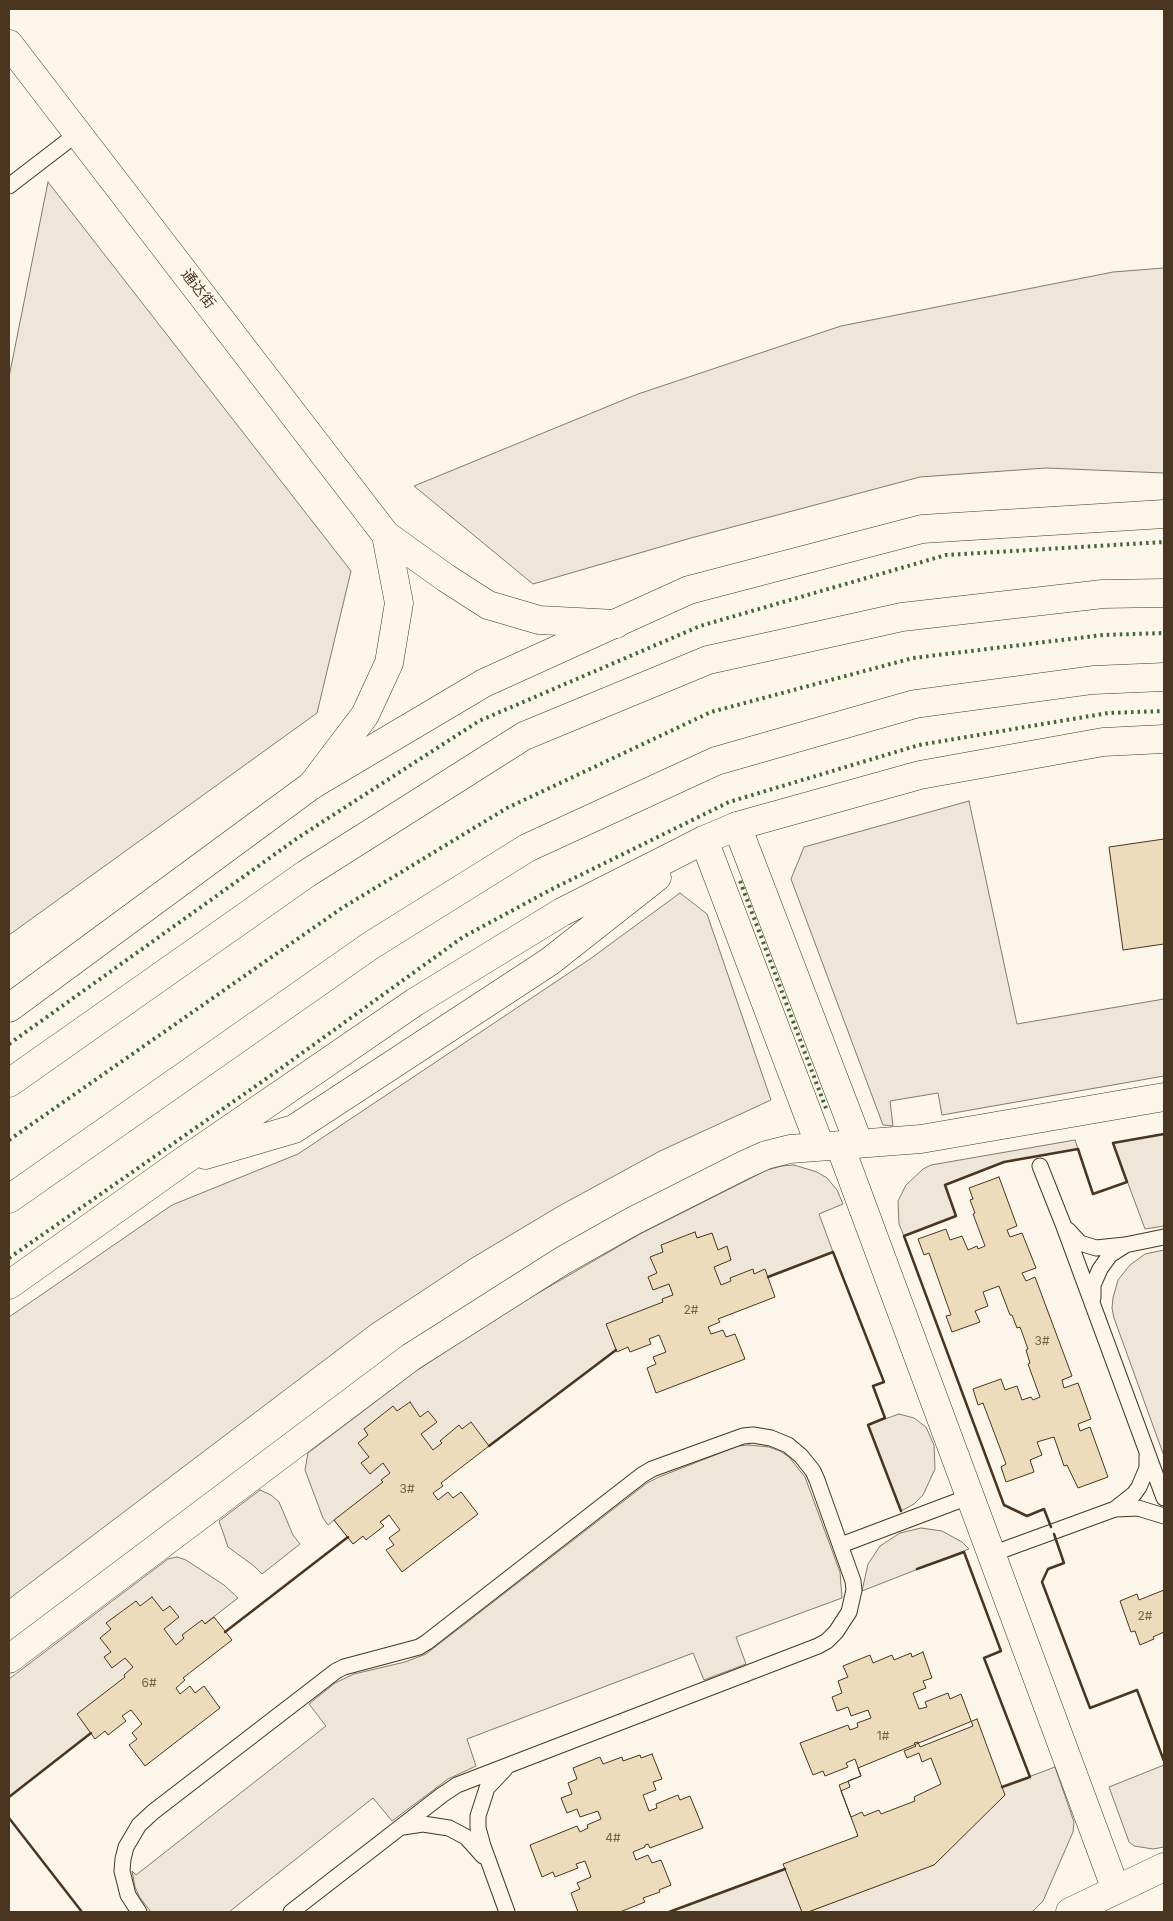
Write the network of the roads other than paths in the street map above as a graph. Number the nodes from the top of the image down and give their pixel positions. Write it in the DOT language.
graph roads {
  1 [pos="9,44"];
  2 [pos="78,133"];
  3 [pos="9,186"];
  4 [pos="1164,514"];
  5 [pos="386,535"];
  6 [pos="1164,593"];
  7 [pos="616,624"];
  8 [pos="1164,677"];
  9 [pos="1164,738"];
  10 [pos="312,785"];
  11 [pos="737,826"];
  12 [pos="704,840"];
  13 [pos="9,1008"];
  14 [pos="9,1083"];
  15 [pos="1164,1097"];
  16 [pos="840,1145"];
  17 [pos="182,1162"];
  18 [pos="1040,1166"];
  19 [pos="9,1200"];
  20 [pos="1063,1224"];
  21 [pos="1164,1238"];
  22 [pos="1125,1245"];
  23 [pos="9,1285"];
  24 [pos="1093,1306"];
  25 [pos="1147,1453"];
  26 [pos="971,1496"];
  27 [pos="1164,1498"];
  28 [pos="1115,1509"];
  29 [pos="1164,1516"];
  30 [pos="841,1545"];
  31 [pos="992,1554"];
  32 [pos="9,1660"];
  33 [pos="512,1763"];
  34 [pos="398,1829"];
  35 [pos="489,1863"];
  36 [pos="1164,1867"];
  37 [pos="1116,1890"];
  38 [pos="139,1912"];
  39 [pos="291,1912"];
  40 [pos="507,1912"];
  41 [pos="1070,1912"];
  1 -- 2 [label="main road, 通达街"];
  2 -- 3 [label="lane"];
  2 -- 5 [label="main road, 通达街"];
  4 -- 7 [label="main road"];
  5 -- 7 [label="main road"];
  5 -- 10 [label="main road"];
  6 -- 14 [label="main road"];
  7 -- 10 [label="main road"];
  8 -- 19 [label="main road"];
  9 -- 11 [label="main road"];
  10 -- 13 [label="main road"];
  11 -- 12 [label="main road"];
  11 -- 16 [label="main road"];
  12 -- 16 [label="main road"];
  12 -- 17 [label="main road"];
  12 -- 17 [label="main road"];
  15 -- 16 [label="main road"];
  16 -- 26 [label="main road"];
  16 -- 32 [label="main road"];
  17 -- 23 [label="main road"];
  18 -- 20 [label="lane"];
  20 -- 22 [label="lane"];
  20 -- 24 [label="lane"];
  21 -- 22 [label="lane"];
  22 -- 24 [label="lane"];
  24 -- 25 [label="lane"];
  25 -- 27 [label="lane"];
  25 -- 28 [label="lane"];
  26 -- 30 [label="lane"];
  26 -- 31 [label="main road"];
  28 -- 29 [label="lane"];
  28 -- 31 [label="lane"];
  30 -- 33 [label="lane"];
  30 -- 38 [label="lane"];
  31 -- 37 [label="main road"];
  33 -- 34 [label="lane"];
  33 -- 35 [label="lane"];
  34 -- 35 [label="lane"];
  34 -- 39 [label="lane"];
  35 -- 40 [label="lane"];
  36 -- 37 [label="main road"];
  37 -- 41 [label="main road"];
}
